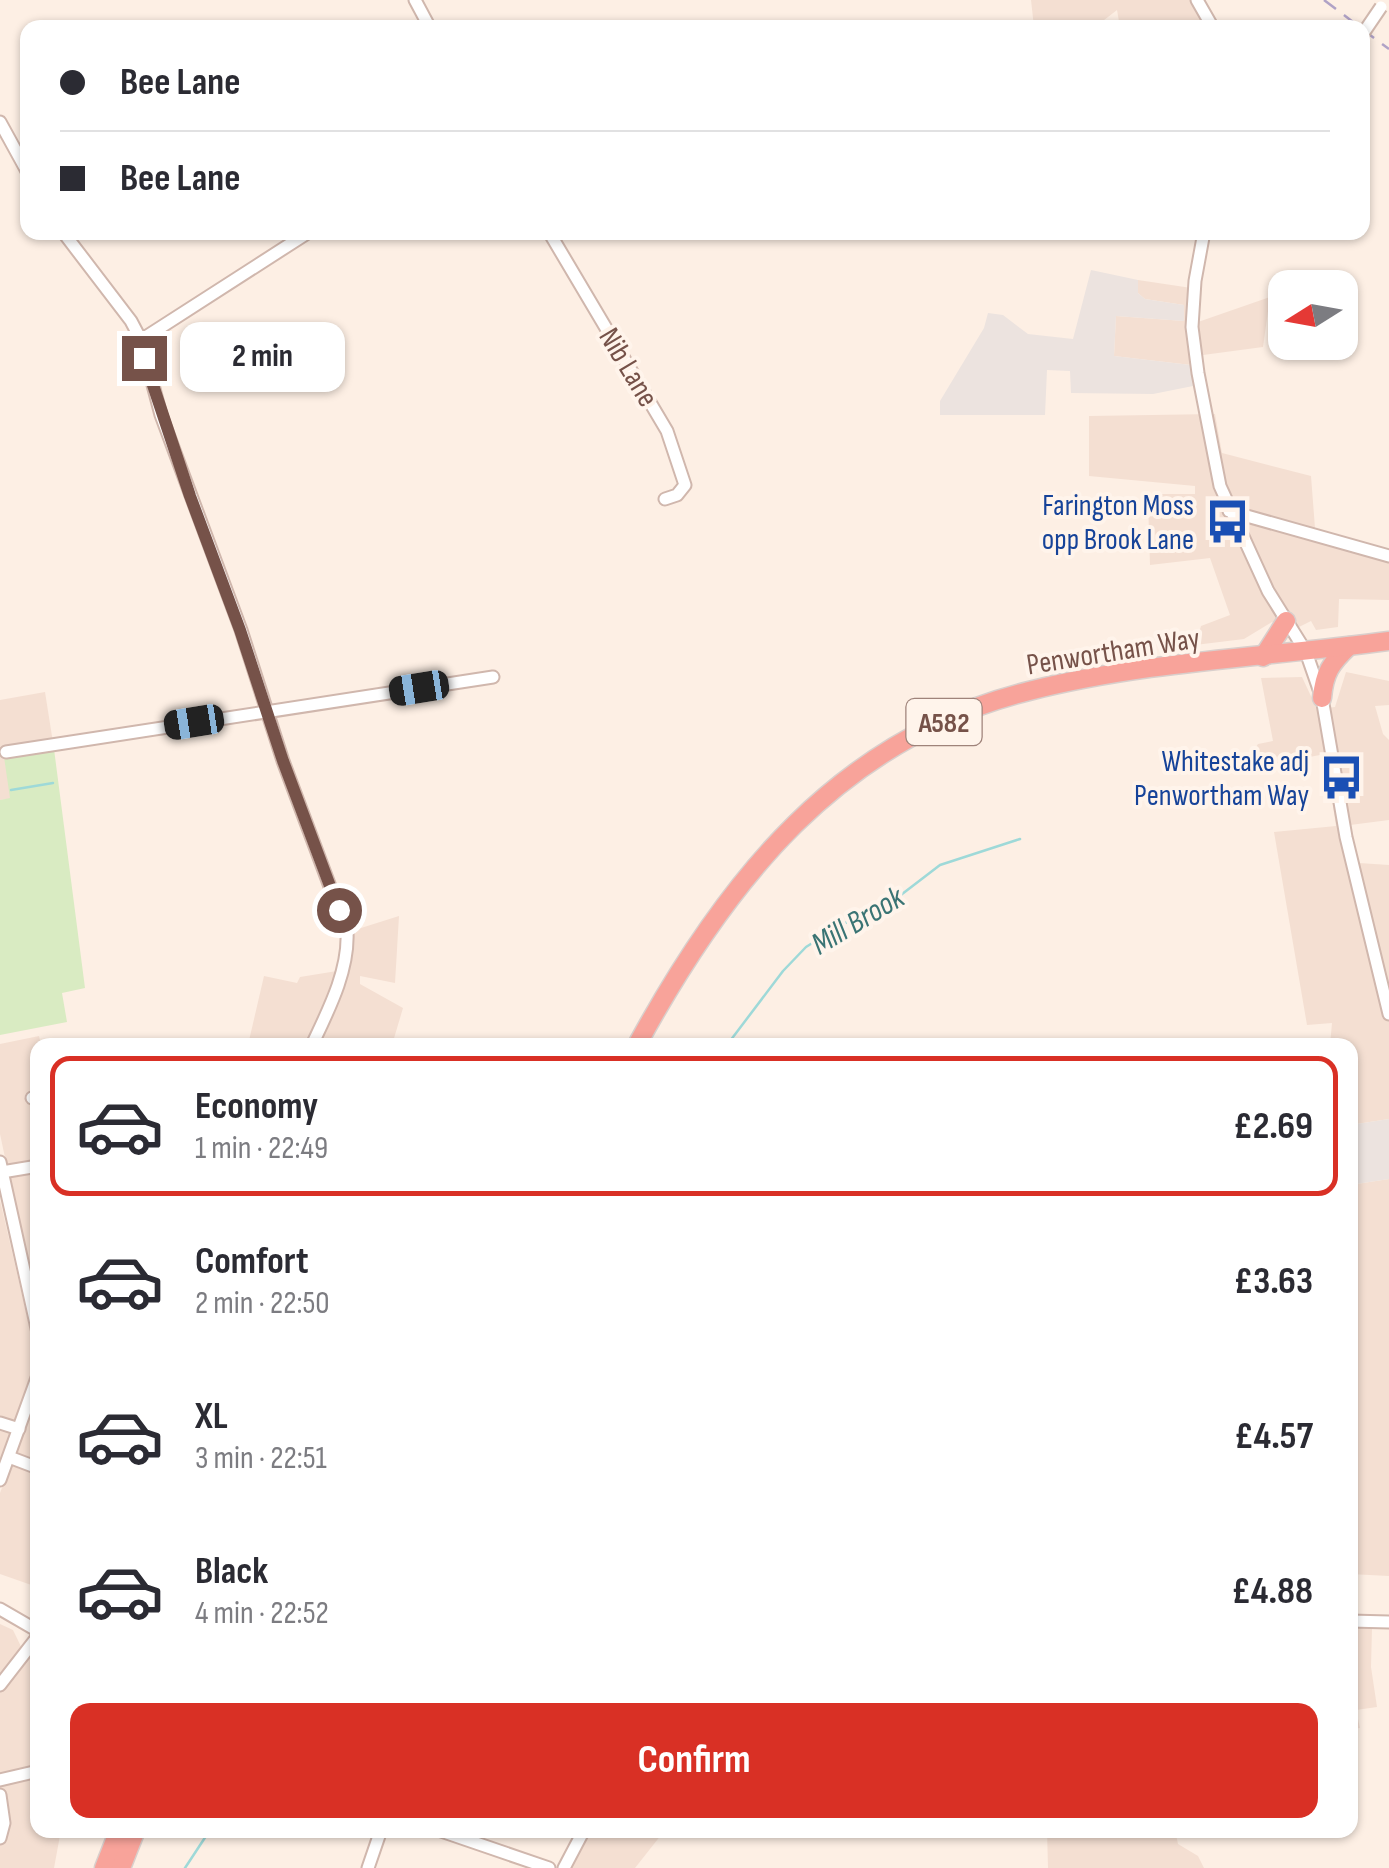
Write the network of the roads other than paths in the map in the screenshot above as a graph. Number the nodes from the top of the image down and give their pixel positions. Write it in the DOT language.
graph roads {
  1 [pos="0,122"];
  2 [pos="20,158"];
  3 [pos="69,240"];
  4 [pos="297,240"];
  5 [pos="554,240"];
  6 [pos="1203,240"];
  7 [pos="141,340"];
  8 [pos="665,498"];
  9 [pos="1229,511"];
  10 [pos="1389,556"];
  11 [pos="1286,620"];
  12 [pos="1389,641"];
  13 [pos="1350,646"];
  14 [pos="1306,652"];
  15 [pos="1262,657"];
  16 [pos="493,677"];
  17 [pos="1322,698"];
  18 [pos="266,711"];
  19 [pos="6,752"];
  20 [pos="1388,1000"];
  21 [pos="1389,1014"];
  22 [pos="315,1038"];
  23 [pos="641,1038"];
  24 [pos="30,1166"];
  25 [pos="1,1167"];
  26 [pos="3,1194"];
  27 [pos="30,1301"];
  28 [pos="30,1398"];
  29 [pos="0,1423"];
  30 [pos="19,1429"];
  31 [pos="9,1457"];
  32 [pos="30,1465"];
  33 [pos="0,1480"];
  34 [pos="0,1609"];
  35 [pos="1358,1621"];
  36 [pos="1389,1622"];
  37 [pos="30,1629"];
  38 [pos="30,1645"];
  39 [pos="0,1685"];
  40 [pos="30,1773"];
  41 [pos="0,1780"];
  42 [pos="0,1795"];
  43 [pos="0,1838"];
  44 [pos="115,1838"];
  45 [pos="133,1838"];
  46 [pos="378,1838"];
  47 [pos="461,1838"];
  48 [pos="580,1838"];
  49 [pos="104,1868"];
  50 [pos="121,1868"];
  51 [pos="368,1868"];
  52 [pos="549,1868"];
  53 [pos="564,1868"];
  1 -- 2 [label="street"];
  3 -- 7 [label="street"];
  4 -- 7 [label="street"];
  5 -- 8 [label="street, Nib Lane"];
  6 -- 9 [label="street"];
  7 -- 18 [label="street"];
  9 -- 10 [label="street"];
  9 -- 11 [label="street"];
  11 -- 14 [label="street"];
  11 -- 15 [label="highway"];
  12 -- 13 [label="highway, Penwortham Way / A582"];
  13 -- 14 [label="highway, Penwortham Way / A582"];
  13 -- 17 [label="highway"];
  14 -- 15 [label="highway, Penwortham Way / A582"];
  14 -- 17 [label="street"];
  15 -- 23 [label="highway, Penwortham Way / A582"];
  16 -- 18 [label="street"];
  17 -- 20 [label="street"];
  18 -- 19 [label="street"];
  18 -- 22 [label="street"];
  20 -- 21 [label="street"];
  24 -- 25 [label="street"];
  25 -- 26 [label="street"];
  26 -- 27 [label="street"];
  28 -- 30 [label="street"];
  29 -- 30 [label="street"];
  30 -- 31 [label="street"];
  31 -- 32 [label="street"];
  31 -- 33 [label="street"];
  34 -- 37 [label="street"];
  35 -- 36 [label="street"];
  38 -- 39 [label="street"];
  40 -- 41 [label="street"];
  42 -- 43 [label="street"];
  44 -- 49 [label="highway"];
  45 -- 50 [label="highway"];
  46 -- 51 [label="street"];
  47 -- 52 [label="street"];
  48 -- 53 [label="street"];
}
